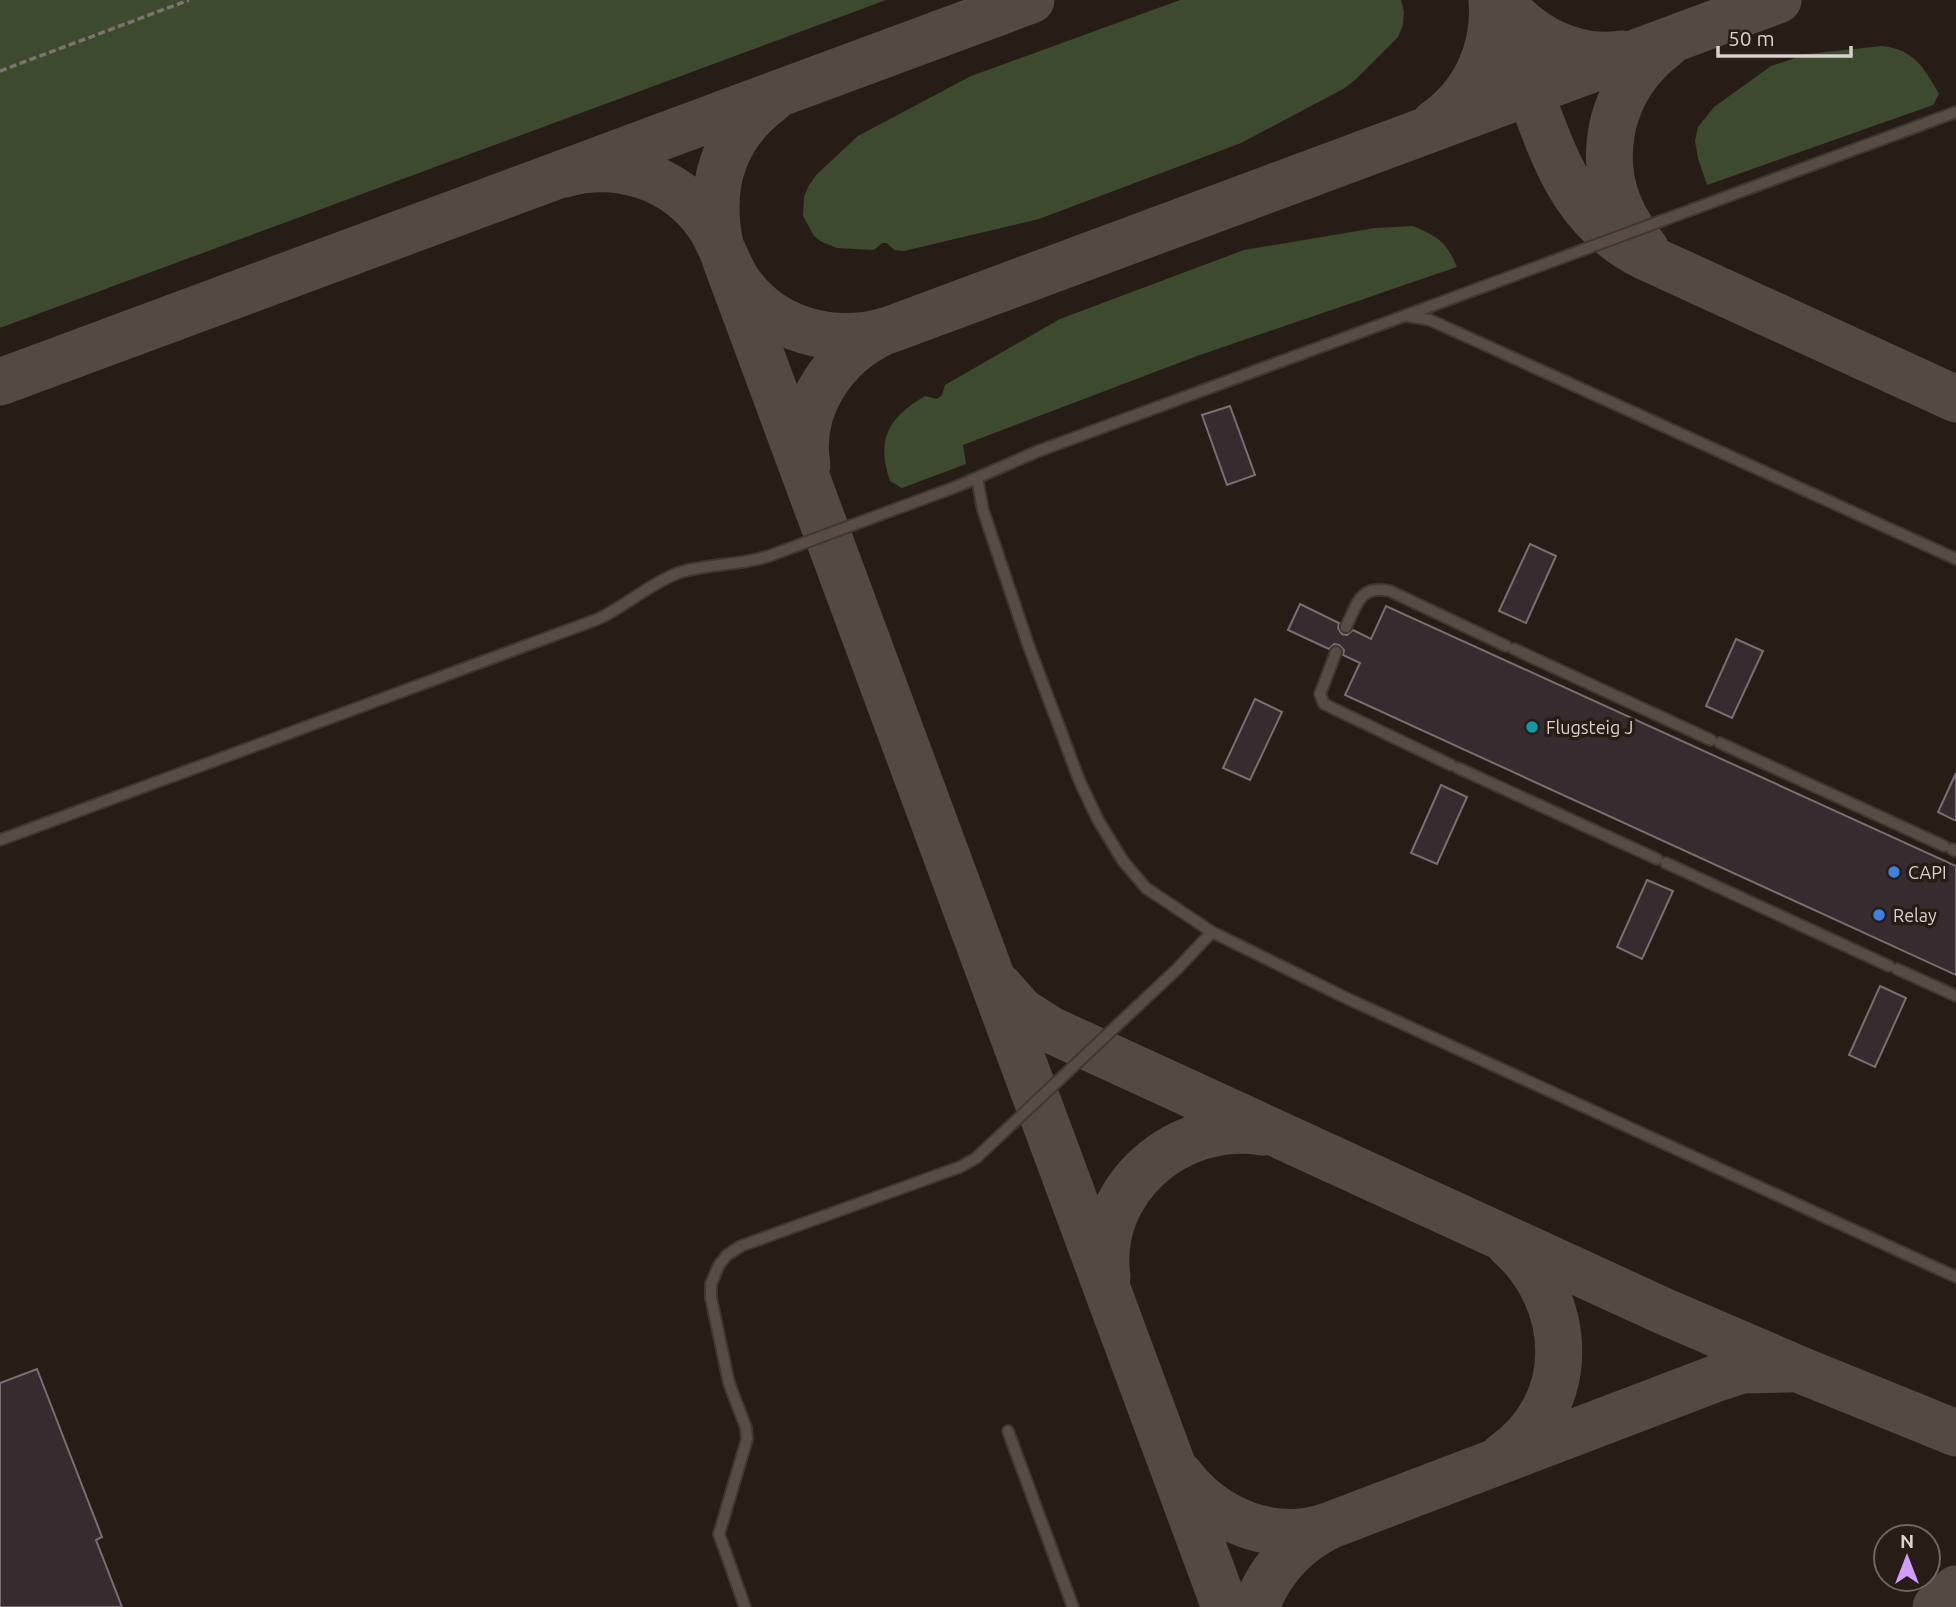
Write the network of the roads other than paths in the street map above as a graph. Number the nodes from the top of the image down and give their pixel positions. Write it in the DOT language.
graph roads {
  1 [pos="1956,112"];
  2 [pos="1398,318"];
  3 [pos="977,478"];
  4 [pos="1956,559"];
  5 [pos="1346,627"];
  6 [pos="1336,652"];
  7 [pos="0,840"];
  8 [pos="1950,849"];
  9 [pos="1212,932"];
  10 [pos="1956,996"];
  11 [pos="1956,1277"];
  12 [pos="1008,1431"];
  13 [pos="745,1607"];
  14 [pos="1073,1607"];
  1 -- 2 [label="lane"];
  2 -- 3 [label="lane"];
  2 -- 4 [label="lane"];
  3 -- 7 [label="lane"];
  3 -- 9 [label="lane"];
  5 -- 8 [label="lane"];
  6 -- 10 [label="lane"];
  9 -- 11 [label="lane"];
  9 -- 13 [label="lane"];
  12 -- 14 [label="lane"];
}
